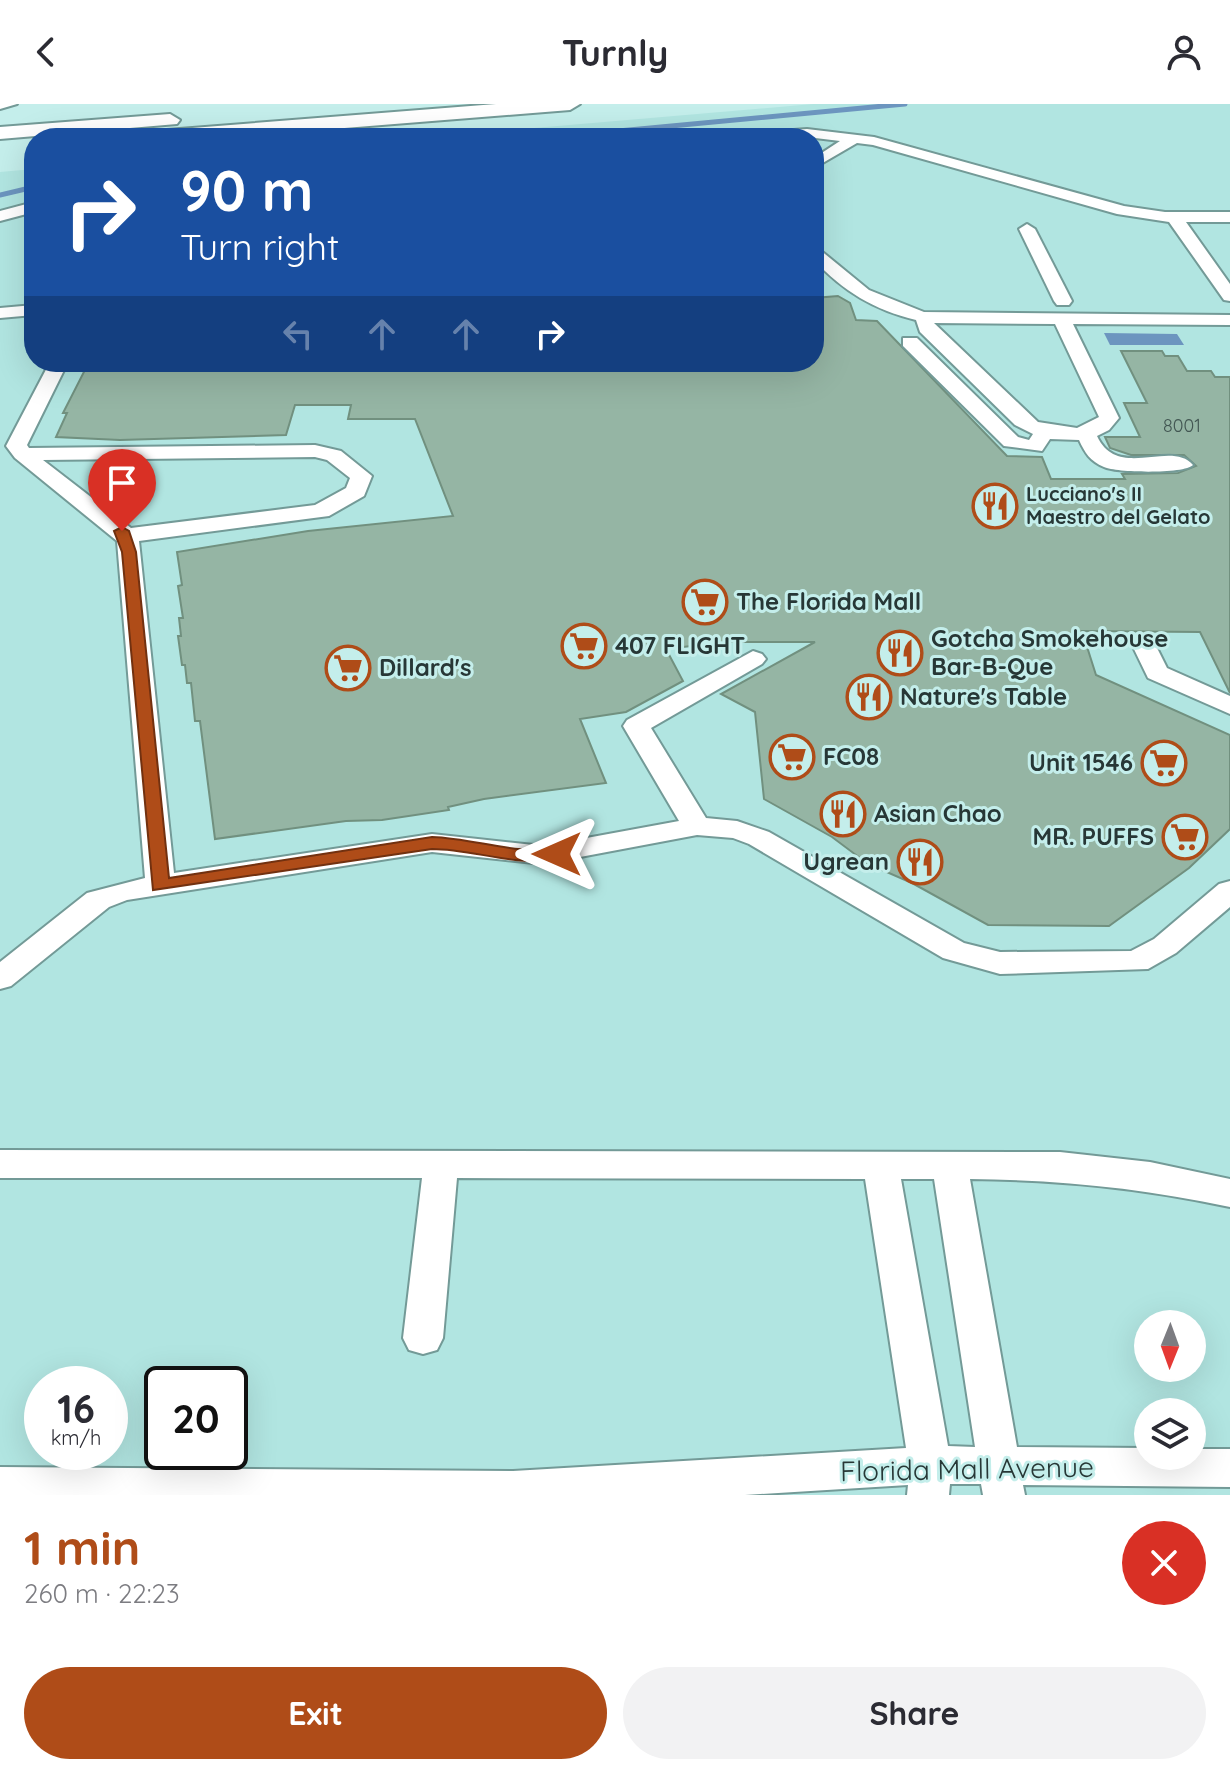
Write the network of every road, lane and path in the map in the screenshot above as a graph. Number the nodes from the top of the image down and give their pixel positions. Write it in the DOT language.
graph roads {
  1 [pos="10,104"];
  2 [pos="374,104"];
  3 [pos="570,104"];
  4 [pos="0,105"];
  5 [pos="64,128"];
  6 [pos="267,128"];
  7 [pos="24,131"];
  8 [pos="0,133"];
  9 [pos="824,135"];
  10 [pos="855,138"];
  11 [pos="24,148"];
  12 [pos="0,149"];
  13 [pos="824,158"];
  14 [pos="24,210"];
  15 [pos="0,216"];
  16 [pos="1174,217"];
  17 [pos="1230,217"];
  18 [pos="1027,229"];
  19 [pos="1016,246"];
  20 [pos="824,260"];
  21 [pos="1230,296"];
  22 [pos="1043,301"];
  23 [pos="1063,310"];
  24 [pos="24,311"];
  25 [pos="0,313"];
  26 [pos="924,317"];
  27 [pos="1230,320"];
  28 [pos="910,342"];
  29 [pos="957,359"];
  30 [pos="931,362"];
  31 [pos="54,372"];
  32 [pos="1004,404"];
  33 [pos="976,407"];
  34 [pos="1085,431"];
  35 [pos="1043,434"];
  36 [pos="22,454"];
  37 [pos="1182,465"];
  38 [pos="125,536"];
  39 [pos="1144,645"];
  40 [pos="753,659"];
  41 [pos="1230,706"];
  42 [pos="697,826"];
  43 [pos="160,885"];
  44 [pos="1230,891"];
  45 [pos="0,978"];
  46 [pos="0,1164"];
  47 [pos="441,1164"];
  48 [pos="881,1166"];
  49 [pos="950,1166"];
  50 [pos="1230,1193"];
  51 [pos="423,1338"];
  52 [pos="1230,1468"];
  53 [pos="929,1480"];
  54 [pos="1003,1481"];
  55 [pos="0,1486"];
  56 [pos="513,1490"];
  57 [pos="207,1491"];
  58 [pos="561,1495"];
  1 -- 4 [label="street"];
  2 -- 5 [label="highway"];
  3 -- 6 [label="highway"];
  7 -- 8 [label="highway"];
  9 -- 10 [label="street"];
  10 -- 13 [label="street"];
  10 -- 16 [label="street"];
  11 -- 12 [label="highway"];
  14 -- 15 [label="street"];
  16 -- 17 [label="street"];
  16 -- 21 [label="street"];
  18 -- 23 [label="street"];
  19 -- 22 [label="street"];
  20 -- 26 [label="street"];
  23 -- 26 [label="street"];
  23 -- 27 [label="street"];
  23 -- 34 [label="street"];
  24 -- 25 [label="street"];
  26 -- 29 [label="street"];
  28 -- 30 [label="street"];
  29 -- 30 [label="street"];
  29 -- 32 [label="street"];
  30 -- 33 [label="street"];
  31 -- 36 [label="street"];
  32 -- 33 [label="street"];
  32 -- 35 [label="street"];
  33 -- 35 [label="street"];
  34 -- 35 [label="street"];
  34 -- 37 [label="street"];
  36 -- 38 [label="street"];
  36 -- 38 [label="street"];
  38 -- 43 [label="street"];
  39 -- 41 [label="street"];
  40 -- 42 [label="street"];
  42 -- 43 [label="street"];
  42 -- 44 [label="street"];
  43 -- 45 [label="street"];
  46 -- 47 [label="street"];
  47 -- 48 [label="street"];
  47 -- 51 [label="street"];
  48 -- 49 [label="street"];
  48 -- 53 [label="street"];
  49 -- 50 [label="street"];
  49 -- 54 [label="street"];
  52 -- 54 [label="street, Florida Mall Avenue"];
  53 -- 54 [label="street, Florida Mall Avenue"];
  53 -- 56 [label="street, Florida Mall Avenue"];
  55 -- 57 [label="street, Florida Mall Avenue"];
  56 -- 57 [label="street, Florida Mall Avenue"];
  56 -- 58 [label="street, Florida Mall Avenue"];
}
